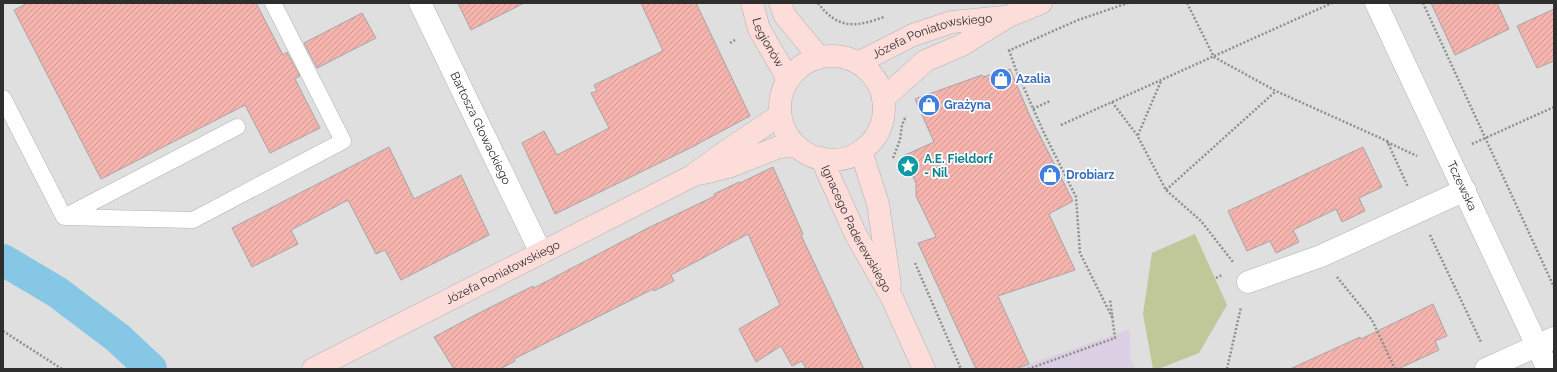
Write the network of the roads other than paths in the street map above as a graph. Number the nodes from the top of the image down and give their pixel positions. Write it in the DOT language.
graph roads {
  1 [pos="273,3"];
  2 [pos="420,3"];
  3 [pos="752,3"];
  4 [pos="780,3"];
  5 [pos="1040,3"];
  6 [pos="1376,3"];
  7 [pos="1009,16"];
  8 [pos="819,57"];
  9 [pos="858,63"];
  10 [pos="787,81"];
  11 [pos="3,98"];
  12 [pos="883,99"];
  13 [pos="780,115"];
  14 [pos="237,127"];
  15 [pos="797,146"];
  16 [pos="861,151"];
  17 [pos="821,158"];
  18 [pos="692,176"];
  19 [pos="1465,190"];
  20 [pos="64,217"];
  21 [pos="541,253"];
  22 [pos="1248,282"];
  23 [pos="892,298"];
  24 [pos="1546,342"];
  25 [pos="1489,368"];
  26 [pos="313,369"];
  27 [pos="924,369"];
  28 [pos="1548,369"];
  1 -- 20 [label="lane"];
  2 -- 21 [label="street, Bartosza Głowackiego"];
  3 -- 10 [label="main road, Legionów"];
  4 -- 8 [label="main road"];
  5 -- 7 [label="main road, Józefa Poniatowskiego"];
  6 -- 19 [label="street, Tczewska"];
  7 -- 9 [label="main road, Józefa Poniatowskiego"];
  7 -- 12 [label="main road, Józefa Poniatowskiego"];
  8 -- 9 [label="main road"];
  8 -- 10 [label="main road"];
  9 -- 12 [label="main road"];
  10 -- 13 [label="main road"];
  11 -- 20 [label="lane"];
  12 -- 16 [label="main road"];
  13 -- 15 [label="main road"];
  13 -- 18 [label="main road, Józefa Poniatowskiego"];
  14 -- 20 [label="lane"];
  15 -- 17 [label="main road"];
  15 -- 18 [label="main road, Józefa Poniatowskiego"];
  16 -- 17 [label="main road"];
  16 -- 23 [label="main road, Ignacego Paderewskiego"];
  17 -- 23 [label="main road, Ignacego Paderewskiego"];
  18 -- 21 [label="main road, Józefa Poniatowskiego"];
  19 -- 22 [label="street"];
  19 -- 24 [label="street, Tczewska"];
  21 -- 26 [label="main road, Józefa Poniatowskiego"];
  23 -- 27 [label="main road, Ignacego Paderewskiego"];
  24 -- 25 [label="street"];
  24 -- 28 [label="street, Tczewska"];
}
